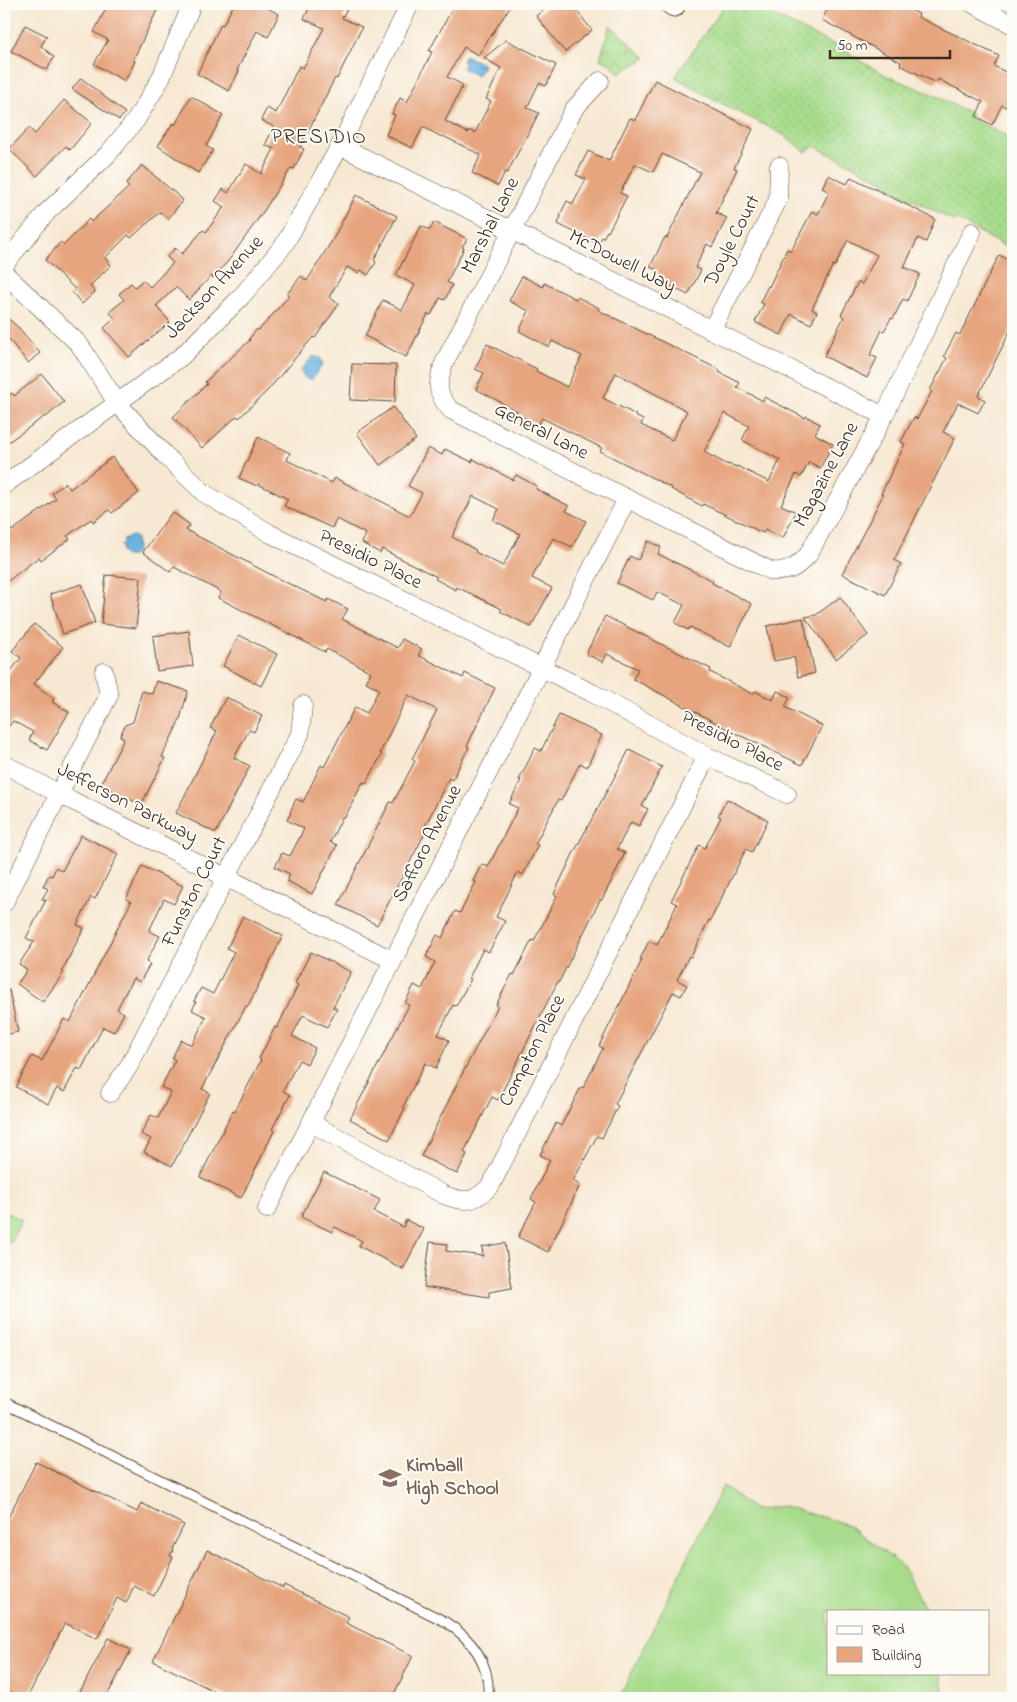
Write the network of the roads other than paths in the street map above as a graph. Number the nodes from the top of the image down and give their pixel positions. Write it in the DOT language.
graph roads {
  1 [pos="192,4"];
  2 [pos="409,4"];
  3 [pos="973,4"];
  4 [pos="1013,25"];
  5 [pos="600,81"];
  6 [pos="340,146"];
  7 [pos="779,166"];
  8 [pos="513,230"];
  9 [pos="972,232"];
  10 [pos="4,265"];
  11 [pos="4,273"];
  12 [pos="711,331"];
  13 [pos="440,398"];
  14 [pos="118,404"];
  15 [pos="884,416"];
  16 [pos="4,485"];
  17 [pos="628,499"];
  18 [pos="541,668"];
  19 [pos="104,672"];
  20 [pos="304,705"];
  21 [pos="708,756"];
  22 [pos="4,764"];
  23 [pos="59,794"];
  24 [pos="787,794"];
  25 [pos="226,878"];
  26 [pos="4,903"];
  27 [pos="392,960"];
  28 [pos="110,1093"];
  29 [pos="311,1123"];
  30 [pos="266,1209"];
  31 [pos="4,1402"];
  32 [pos="488,1698"];
  1 -- 10 [label="street"];
  2 -- 6 [label="street, Jackson Avenue"];
  3 -- 4 [label="street"];
  5 -- 8 [label="street, Marshal Lane"];
  6 -- 8 [label="street, McDowell Way"];
  6 -- 14 [label="street, Jackson Avenue"];
  7 -- 12 [label="street, Doyle Court"];
  8 -- 12 [label="street, McDowell Way"];
  8 -- 13 [label="street, Marshal Lane"];
  9 -- 15 [label="street, Magazine Lane"];
  11 -- 14 [label="street, Presidio Place"];
  12 -- 15 [label="street, McDowell Way"];
  13 -- 17 [label="street, General Lane"];
  14 -- 16 [label="street, Jackson Avenue"];
  14 -- 18 [label="street, Presidio Place"];
  15 -- 17 [label="street, Magazine Lane"];
  17 -- 18 [label="street, Safforo Avenue"];
  18 -- 21 [label="street, Presidio Place"];
  18 -- 27 [label="street, Safforo Avenue"];
  19 -- 23 [label="street"];
  20 -- 25 [label="street, Funston Court"];
  21 -- 24 [label="street, Presidio Place"];
  21 -- 29 [label="street, Compton Place"];
  22 -- 23 [label="street, Jefferson Parkway"];
  23 -- 25 [label="street, Jefferson Parkway"];
  23 -- 26 [label="street"];
  25 -- 27 [label="street, Jefferson Parkway"];
  25 -- 28 [label="street, Funston Court"];
  27 -- 29 [label="street, Safforo Avenue"];
  29 -- 30 [label="street, Safforo Avenue"];
  31 -- 32 [label="lane"];
}
